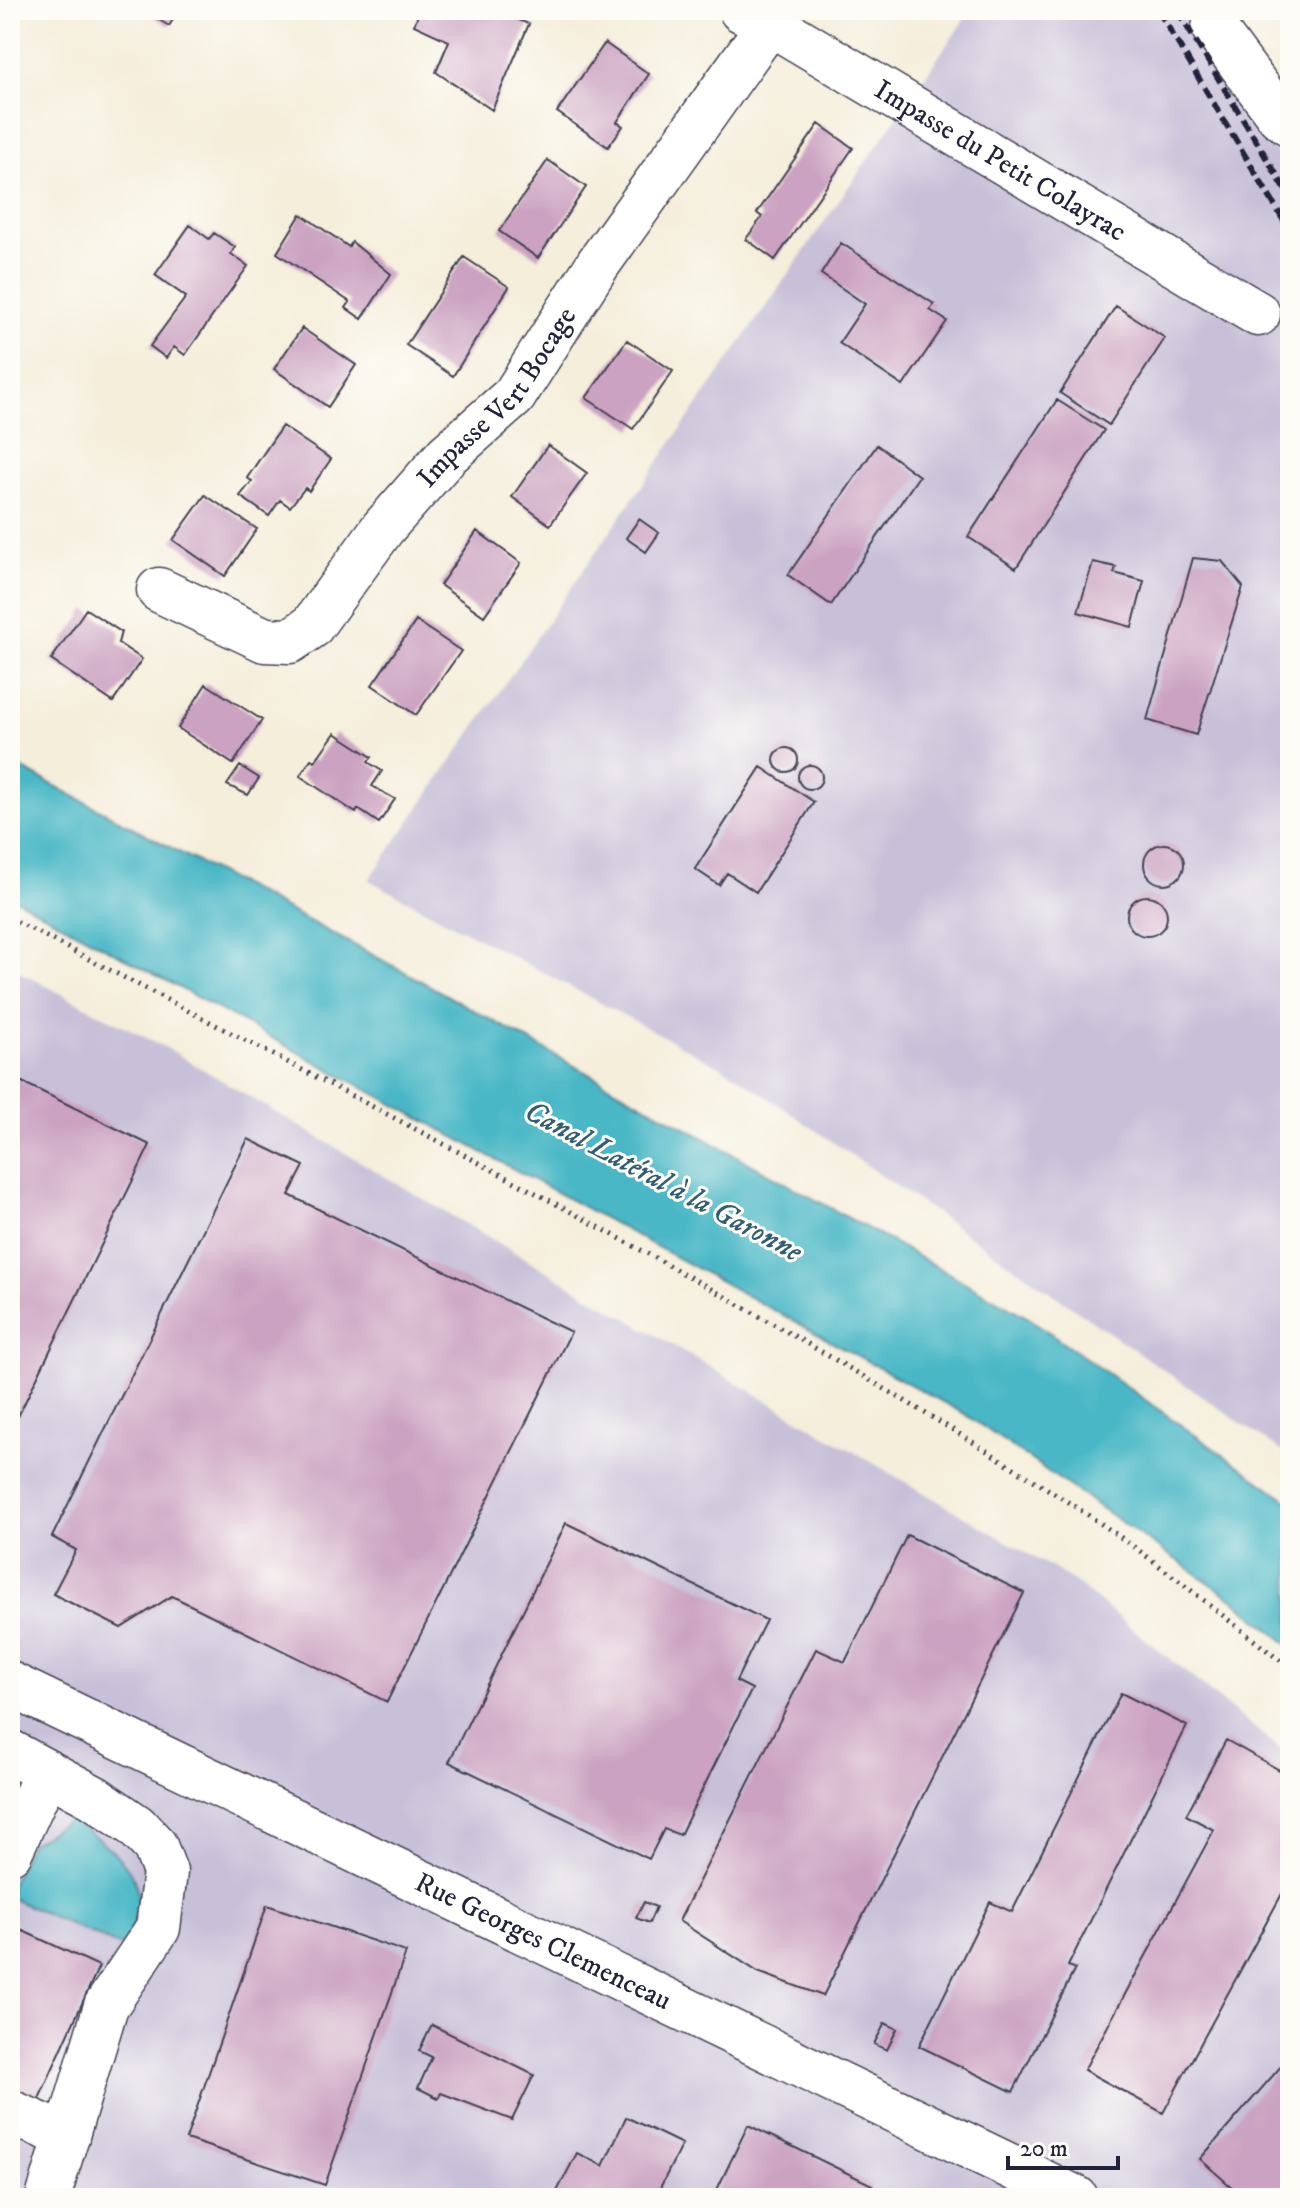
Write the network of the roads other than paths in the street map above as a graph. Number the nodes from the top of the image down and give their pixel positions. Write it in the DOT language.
graph roads {
  1 [pos="755,17"];
  2 [pos="1214,28"];
  3 [pos="1290,124"];
  4 [pos="1258,314"];
  5 [pos="159,590"];
  6 [pos="10,1684"];
  7 [pos="28,1762"];
  8 [pos="10,1852"];
  9 [pos="10,2112"];
  10 [pos="67,2136"];
  11 [pos="48,2198"];
  12 [pos="1076,2198"];
  1 -- 4 [label="street, Impasse du Petit Colayrac"];
  1 -- 5 [label="street, Impasse Vert Bocage"];
  2 -- 3 [label="street"];
  6 -- 12 [label="street, Rue Georges Clemenceau"];
  7 -- 8 [label="street"];
  7 -- 10 [label="street"];
  9 -- 10 [label="street"];
  10 -- 11 [label="street"];
}
